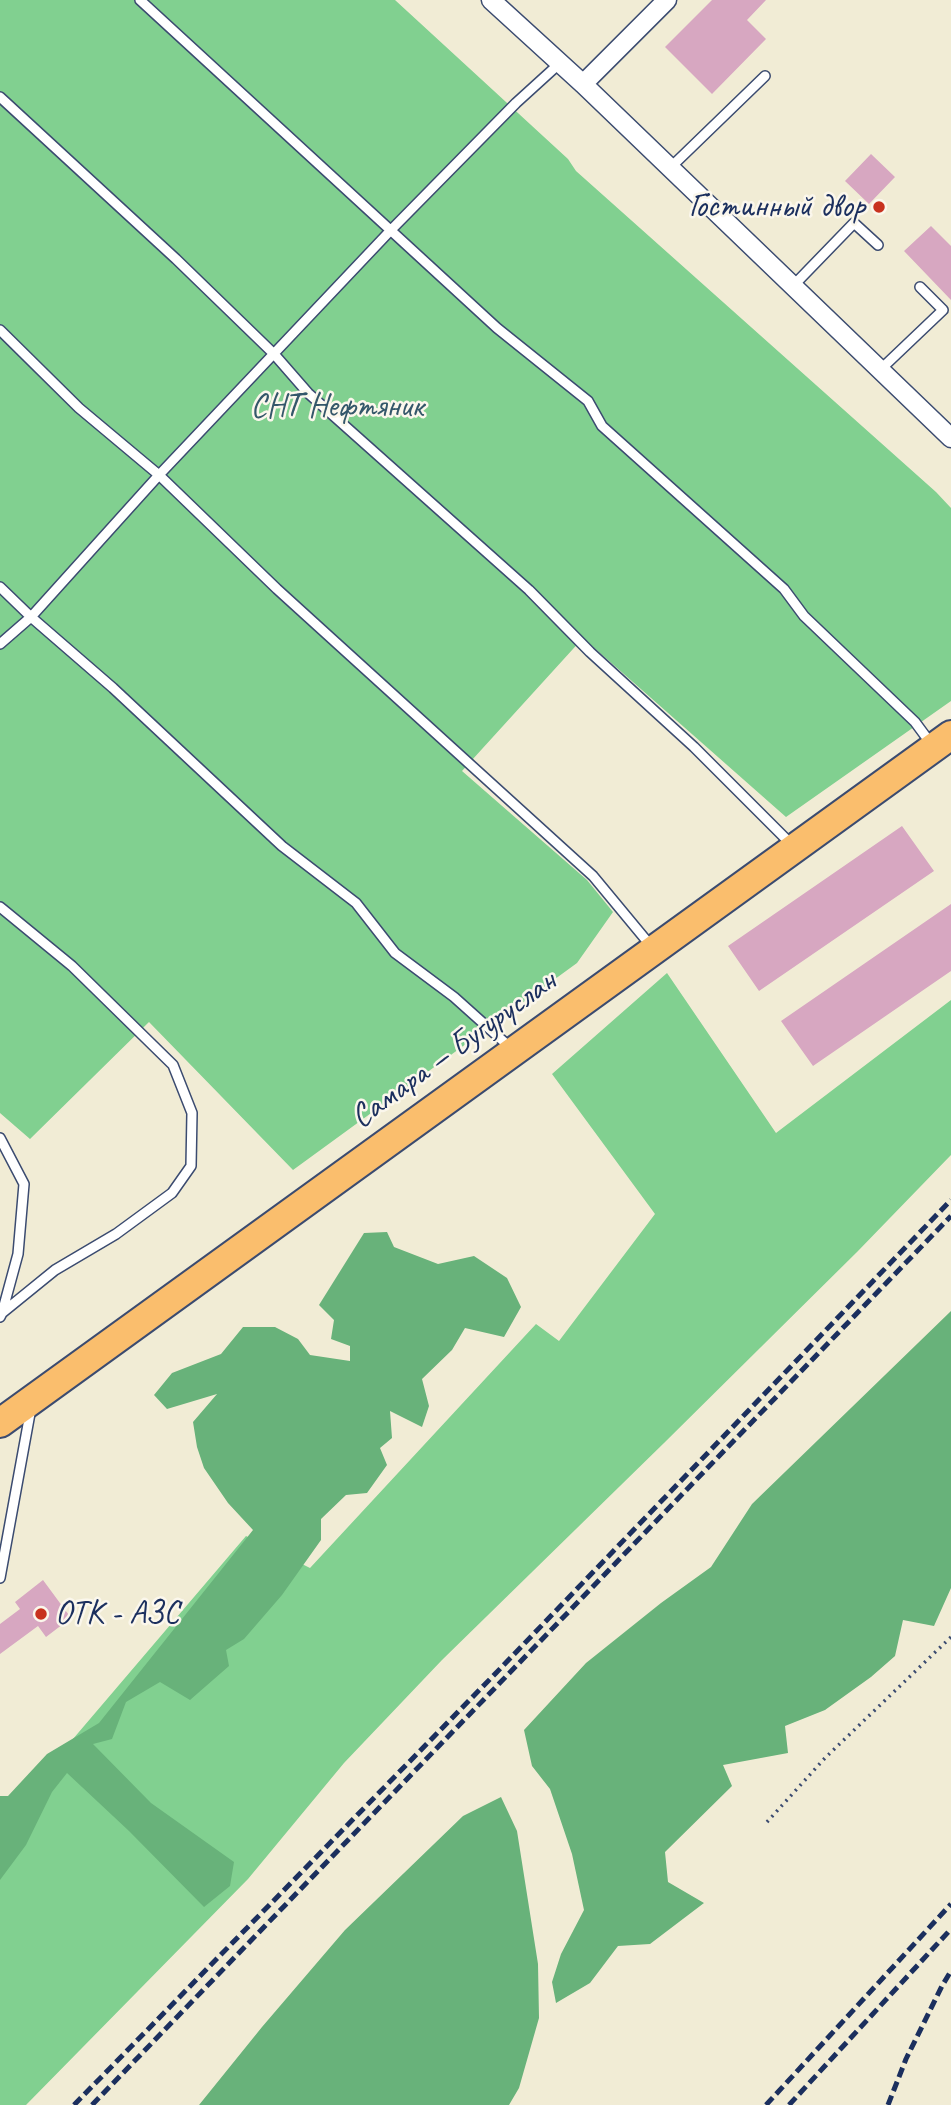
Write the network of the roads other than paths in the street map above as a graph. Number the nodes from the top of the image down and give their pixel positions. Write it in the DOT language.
graph roads {
  1 [pos="140,0"];
  2 [pos="491,0"];
  3 [pos="667,0"];
  4 [pos="560,63"];
  5 [pos="765,76"];
  6 [pos="583,85"];
  7 [pos="0,97"];
  8 [pos="670,168"];
  9 [pos="390,231"];
  10 [pos="878,245"];
  11 [pos="793,286"];
  12 [pos="920,287"];
  13 [pos="0,330"];
  14 [pos="274,354"];
  15 [pos="880,370"];
  16 [pos="951,438"];
  17 [pos="159,475"];
  18 [pos="0,587"];
  19 [pos="31,617"];
  20 [pos="0,644"];
  21 [pos="942,741"];
  22 [pos="794,848"];
  23 [pos="0,906"];
  24 [pos="653,949"];
  25 [pos="513,1050"];
  26 [pos="0,1138"];
  27 [pos="1,1315"];
  28 [pos="12,1412"];
  29 [pos="0,1578"];
  1 -- 9 [label="lane"];
  2 -- 4 [label="street"];
  3 -- 6 [label="street"];
  4 -- 6 [label="street"];
  4 -- 9 [label="lane"];
  5 -- 8 [label="lane"];
  6 -- 8 [label="street"];
  7 -- 14 [label="lane"];
  8 -- 11 [label="street"];
  9 -- 14 [label="lane"];
  9 -- 21 [label="lane"];
  10 -- 11 [label="lane"];
  11 -- 15 [label="street"];
  12 -- 15 [label="lane"];
  13 -- 17 [label="lane"];
  14 -- 17 [label="lane"];
  14 -- 22 [label="lane"];
  15 -- 16 [label="street"];
  17 -- 19 [label="lane"];
  17 -- 24 [label="lane"];
  18 -- 19 [label="lane"];
  19 -- 20 [label="lane"];
  19 -- 25 [label="lane"];
  21 -- 22 [label="main road, Самара — Бугуруслан"];
  22 -- 24 [label="main road, Самара — Бугуруслан"];
  23 -- 27 [label="lane"];
  24 -- 25 [label="main road, Самара — Бугуруслан"];
  25 -- 28 [label="main road, Самара — Бугуруслан"];
  26 -- 27 [label="lane"];
  28 -- 29 [label="lane"];
}
